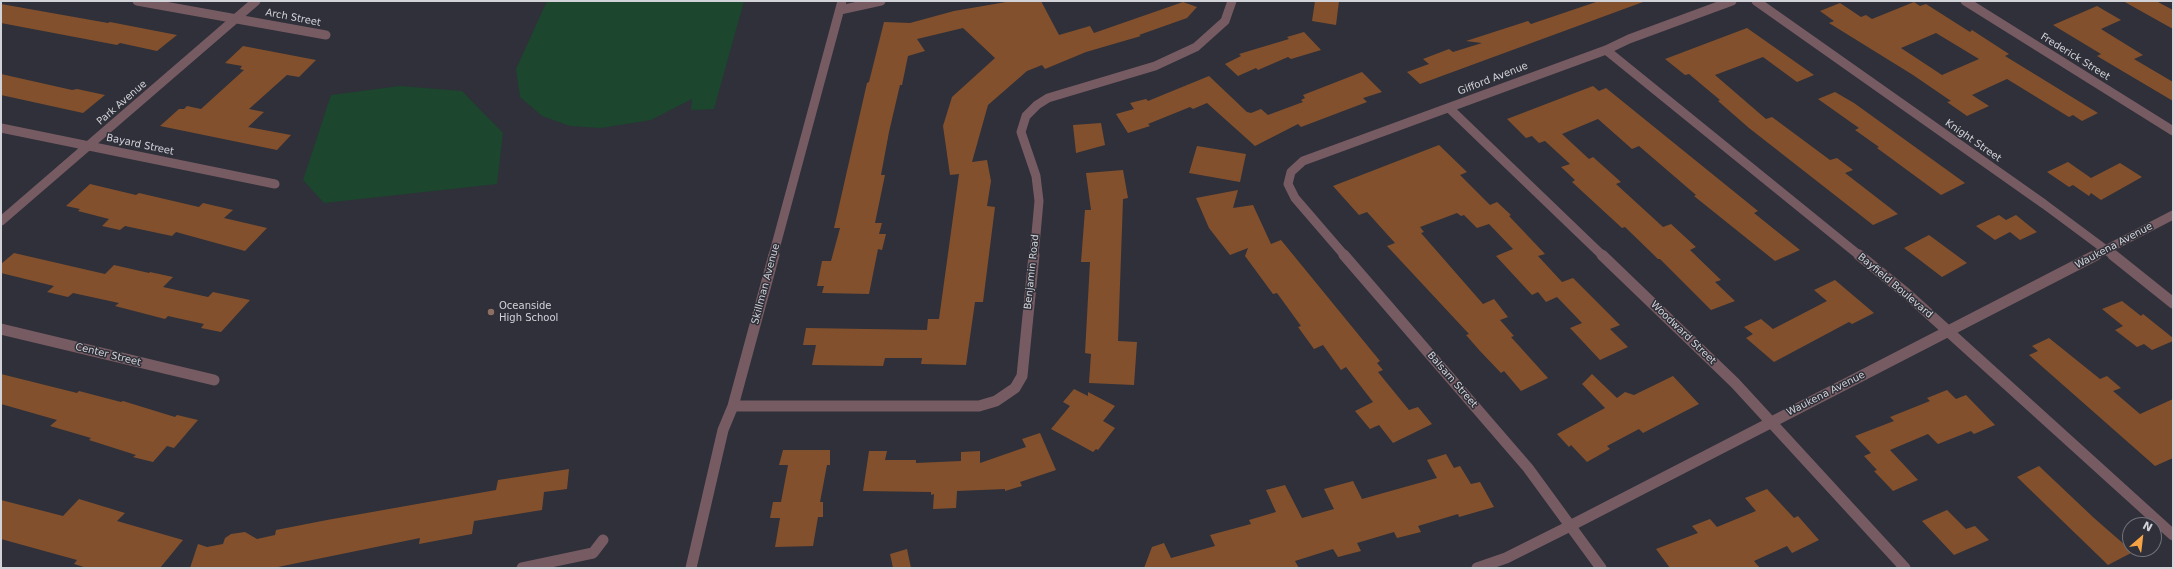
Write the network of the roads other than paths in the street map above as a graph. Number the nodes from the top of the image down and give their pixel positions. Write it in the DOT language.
graph roads {
  1 [pos="137,1"];
  2 [pos="256,1"];
  3 [pos="881,1"];
  4 [pos="1232,1"];
  5 [pos="1732,1"];
  6 [pos="1756,1"];
  7 [pos="1965,1"];
  8 [pos="841,6"];
  9 [pos="236,19"];
  10 [pos="326,35"];
  11 [pos="1606,50"];
  12 [pos="1449,108"];
  13 [pos="1,128"];
  14 [pos="2173,131"];
  15 [pos="88,146"];
  16 [pos="275,184"];
  17 [pos="1295,198"];
  18 [pos="2173,215"];
  19 [pos="1,221"];
  20 [pos="2104,251"];
  21 [pos="2173,303"];
  22 [pos="1,329"];
  23 [pos="1948,332"];
  24 [pos="214,380"];
  25 [pos="732,406"];
  26 [pos="1771,423"];
  27 [pos="1570,526"];
  28 [pos="2173,535"];
  29 [pos="603,540"];
  30 [pos="522,568"];
  31 [pos="691,568"];
  32 [pos="1477,568"];
  33 [pos="1601,568"];
  34 [pos="1905,568"];
  1 -- 9 [label="street, Arch Street"];
  2 -- 9 [label="street, Park Avenue"];
  3 -- 8 [label="street"];
  4 -- 25 [label="street, Benjamin Road"];
  5 -- 11 [label="street, Gifford Avenue"];
  6 -- 20 [label="street, Knight Street"];
  7 -- 14 [label="street, Frederick Street"];
  8 -- 25 [label="street, Skillman Avenue"];
  9 -- 10 [label="street, Arch Street"];
  9 -- 15 [label="street, Park Avenue"];
  11 -- 12 [label="street, Gifford Avenue"];
  11 -- 23 [label="street, Bayfield Boulevard"];
  12 -- 17 [label="street, Gifford Avenue"];
  12 -- 26 [label="street, Woodward Street"];
  13 -- 15 [label="street, Bayard Street"];
  15 -- 16 [label="street, Bayard Street"];
  15 -- 19 [label="street, Park Avenue"];
  17 -- 27 [label="street, Balsam Street"];
  18 -- 20 [label="street, Waukena Avenue"];
  20 -- 21 [label="street, Knight Street"];
  20 -- 23 [label="street, Waukena Avenue"];
  22 -- 24 [label="street, Center Street"];
  23 -- 26 [label="street, Waukena Avenue"];
  23 -- 28 [label="street, Bayfield Boulevard"];
  25 -- 31 [label="street, Skillman Avenue"];
  26 -- 27 [label="street, Waukena Avenue"];
  26 -- 34 [label="street, Woodward Street"];
  27 -- 32 [label="street, Waukena Avenue"];
  27 -- 33 [label="street, Balsam Street"];
  29 -- 30 [label="street"];
}
